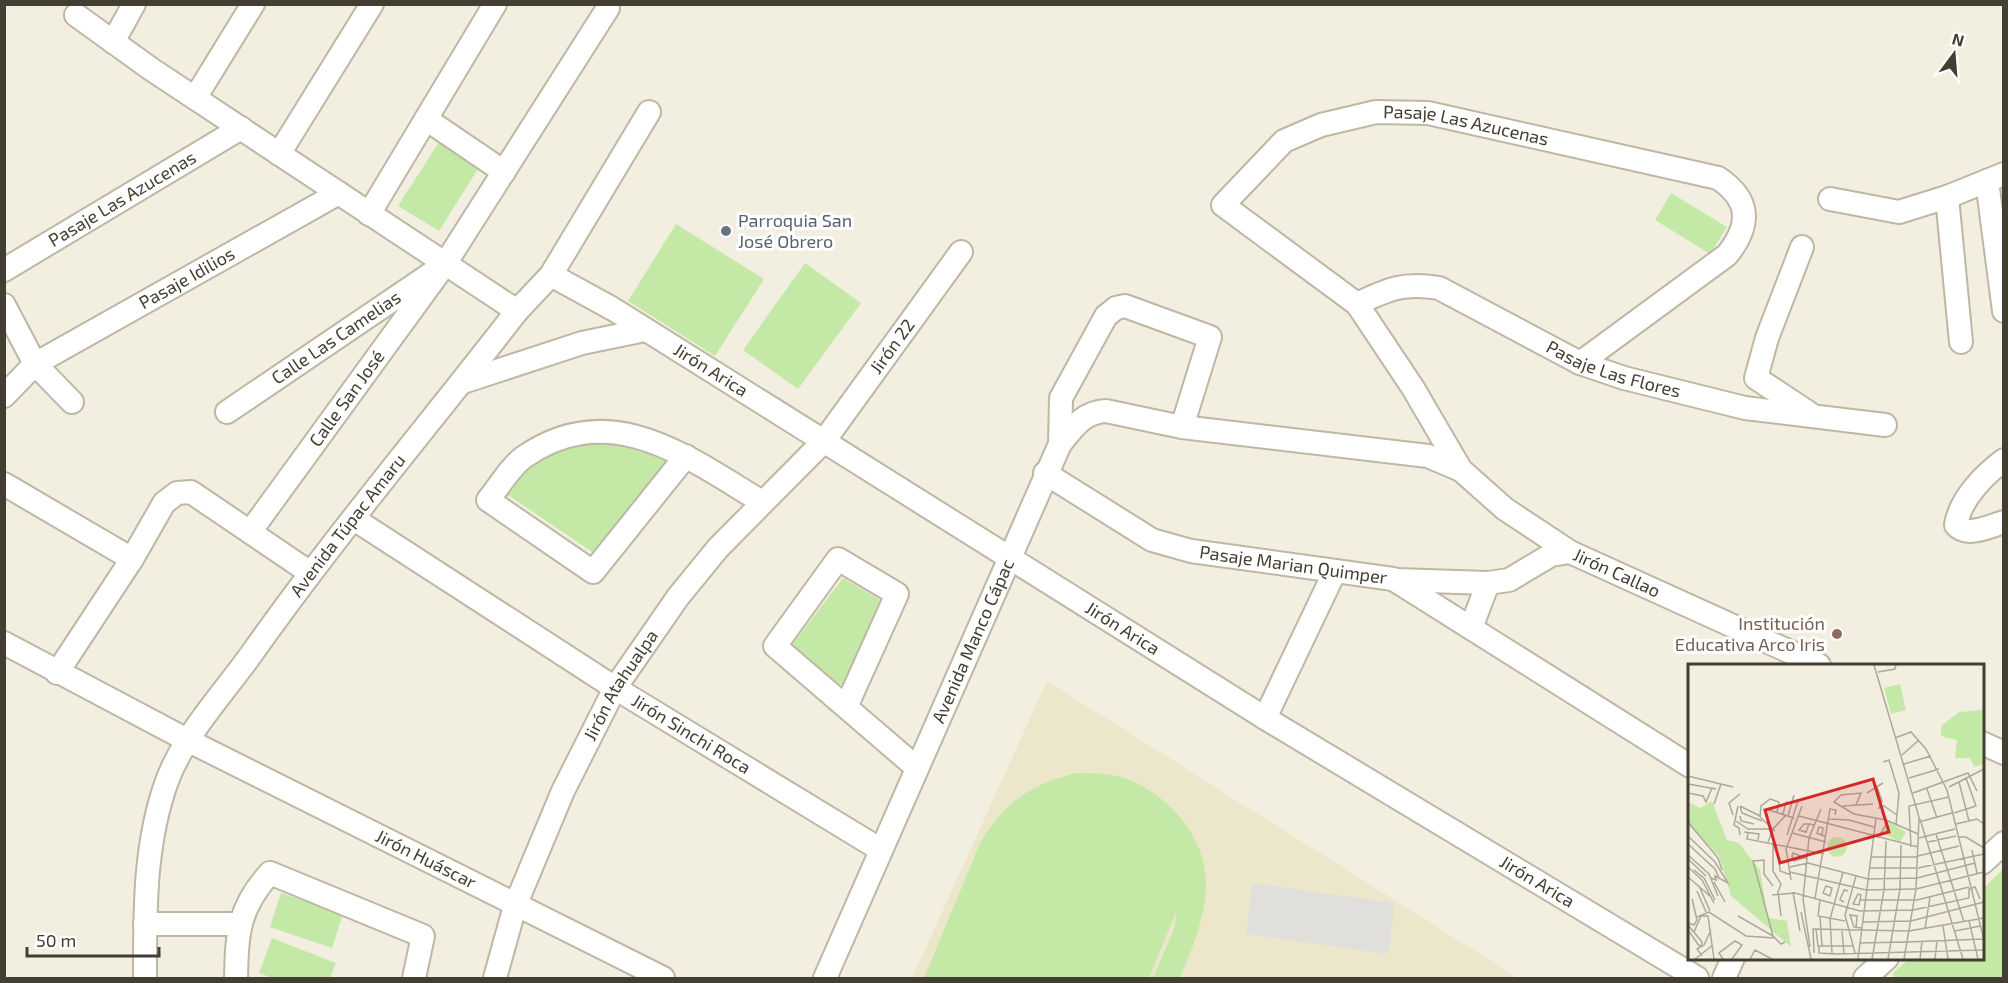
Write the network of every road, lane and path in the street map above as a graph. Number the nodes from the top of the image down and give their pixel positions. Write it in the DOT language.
graph roads {
  1 [pos="134,4"];
  2 [pos="253,4"];
  3 [pos="372,4"];
  4 [pos="490,6"];
  5 [pos="608,8"];
  6 [pos="76,15"];
  7 [pos="114,42"];
  8 [pos="195,98"];
  9 [pos="649,112"];
  10 [pos="426,119"];
  11 [pos="241,128"];
  12 [pos="279,154"];
  13 [pos="504,172"];
  14 [pos="1995,177"];
  15 [pos="339,193"];
  16 [pos="1947,197"];
  17 [pos="1830,199"];
  18 [pos="369,214"];
  19 [pos="1802,248"];
  20 [pos="961,252"];
  21 [pos="445,264"];
  22 [pos="4,270"];
  23 [pos="551,274"];
  24 [pos="1356,304"];
  25 [pos="4,305"];
  26 [pos="517,311"];
  27 [pos="2004,311"];
  28 [pos="645,330"];
  29 [pos="1961,342"];
  30 [pos="4,350"];
  31 [pos="31,357"];
  32 [pos="1580,363"];
  33 [pos="463,382"];
  34 [pos="4,396"];
  35 [pos="72,402"];
  36 [pos="227,412"];
  37 [pos="1812,416"];
  38 [pos="1885,425"];
  39 [pos="1182,426"];
  40 [pos="824,441"];
  41 [pos="1060,444"];
  42 [pos="686,456"];
  43 [pos="2004,460"];
  44 [pos="1461,470"];
  45 [pos="1045,474"];
  46 [pos="4,484"];
  47 [pos="762,502"];
  48 [pos="354,519"];
  49 [pos="2004,522"];
  50 [pos="250,532"];
  51 [pos="1570,552"];
  52 [pos="1009,558"];
  53 [pos="132,559"];
  54 [pos="1335,571"];
  55 [pos="309,572"];
  56 [pos="1393,579"];
  57 [pos="1488,583"];
  58 [pos="1471,628"];
  59 [pos="4,643"];
  60 [pos="1817,664"];
  61 [pos="57,673"];
  62 [pos="615,688"];
  63 [pos="846,707"];
  64 [pos="1265,718"];
  65 [pos="189,741"];
  66 [pos="1984,743"];
  67 [pos="2004,753"];
  68 [pos="1688,765"];
  69 [pos="917,768"];
  70 [pos="2004,843"];
  71 [pos="881,850"];
  72 [pos="1984,862"];
  73 [pos="515,906"];
  74 [pos="145,924"];
  75 [pos="238,924"];
  76 [pos="1732,959"];
  77 [pos="1885,959"];
  78 [pos="145,978"];
  79 [pos="236,978"];
  80 [pos="414,978"];
  81 [pos="495,978"];
  82 [pos="663,978"];
  83 [pos="825,978"];
  84 [pos="1697,978"];
  85 [pos="1724,978"];
  86 [pos="1865,978"];
  1 -- 7 [label="street"];
  2 -- 8 [label="street"];
  3 -- 12 [label="street"];
  4 -- 10 [label="street"];
  5 -- 13 [label="street, Calle San José"];
  6 -- 7 [label="street"];
  7 -- 8 [label="street"];
  8 -- 11 [label="street"];
  9 -- 23 [label="street, Avenida Túpac Amaru"];
  10 -- 13 [label="street"];
  10 -- 18 [label="street"];
  11 -- 12 [label="street"];
  11 -- 22 [label="street, Pasaje Las Azucenas"];
  12 -- 15 [label="street"];
  13 -- 21 [label="street, Calle San José"];
  14 -- 16 [label="street"];
  14 -- 27 [label="street"];
  15 -- 18 [label="street"];
  15 -- 31 [label="street, Pasaje Idilios"];
  16 -- 17 [label="street"];
  16 -- 29 [label="street"];
  18 -- 21 [label="street"];
  19 -- 37 [label="street"];
  20 -- 40 [label="street, Jirón 22"];
  21 -- 26 [label="street"];
  21 -- 36 [label="street, Calle Las Camelias"];
  21 -- 50 [label="street, Calle San José"];
  23 -- 26 [label="street, Avenida Túpac Amaru"];
  23 -- 28 [label="street, Jirón Arica"];
  24 -- 32 [label="street, Pasaje Las Flores"];
  24 -- 32 [label="street, Pasaje Las Azucenas"];
  24 -- 44 [label="street"];
  25 -- 31 [label="street"];
  26 -- 33 [label="street, Avenida Túpac Amaru"];
  28 -- 33 [label="street"];
  28 -- 40 [label="street, Jirón Arica"];
  30 -- 31 [label="street"];
  31 -- 34 [label="street"];
  31 -- 35 [label="street"];
  32 -- 37 [label="street, Pasaje Las Flores"];
  33 -- 48 [label="street, Avenida Túpac Amaru"];
  37 -- 38 [label="street, Pasaje Las Flores"];
  39 -- 41 [label="street"];
  39 -- 41 [label="street, Avenida Manco Cápac"];
  39 -- 44 [label="street"];
  40 -- 47 [label="street, Jirón Atahualpa"];
  40 -- 52 [label="street, Jirón Arica"];
  41 -- 45 [label="street, Avenida Manco Cápac"];
  42 -- 42 [label="street"];
  42 -- 47 [label="street"];
  43 -- 49 [label="street"];
  44 -- 51 [label="street, Jirón Callao"];
  45 -- 52 [label="street, Avenida Manco Cápac"];
  45 -- 54 [label="street, Pasaje Marian Quimper"];
  46 -- 53 [label="street"];
  47 -- 62 [label="street, Jirón Atahualpa"];
  48 -- 55 [label="street, Avenida Túpac Amaru"];
  48 -- 62 [label="street, Jirón Sinchi Roca"];
  50 -- 53 [label="street"];
  50 -- 55 [label="street"];
  51 -- 57 [label="street"];
  51 -- 60 [label="street, Jirón Callao"];
  52 -- 64 [label="street, Jirón Arica"];
  52 -- 69 [label="street, Avenida Manco Cápac"];
  53 -- 61 [label="street"];
  54 -- 56 [label="street, Pasaje Marian Quimper"];
  54 -- 64 [label="street"];
  55 -- 65 [label="street, Avenida Túpac Amaru"];
  56 -- 57 [label="street"];
  56 -- 58 [label="street, Pasaje Marian Quimper"];
  57 -- 58 [label="street"];
  58 -- 68 [label="street, Pasaje Marian Quimper"];
  59 -- 61 [label="street, Jirón Huáscar"];
  61 -- 65 [label="street, Jirón Huáscar"];
  62 -- 71 [label="street, Jirón Sinchi Roca"];
  62 -- 73 [label="street, Jirón Atahualpa"];
  63 -- 63 [label="street"];
  63 -- 69 [label="street"];
  64 -- 84 [label="street, Jirón Arica"];
  65 -- 73 [label="street, Jirón Huáscar"];
  65 -- 74 [label="street, Avenida Túpac Amaru"];
  66 -- 67 [label="street"];
  69 -- 71 [label="street, Avenida Manco Cápac"];
  70 -- 72 [label="street"];
  71 -- 83 [label="street, Avenida Manco Cápac"];
  73 -- 81 [label="street, Jirón Atahualpa"];
  73 -- 82 [label="street, Jirón Huáscar"];
  74 -- 75 [label="street"];
  74 -- 78 [label="street, Avenida Túpac Amaru"];
  75 -- 79 [label="street"];
  75 -- 80 [label="street"];
  76 -- 85 [label="street"];
  77 -- 86 [label="street"];
}
